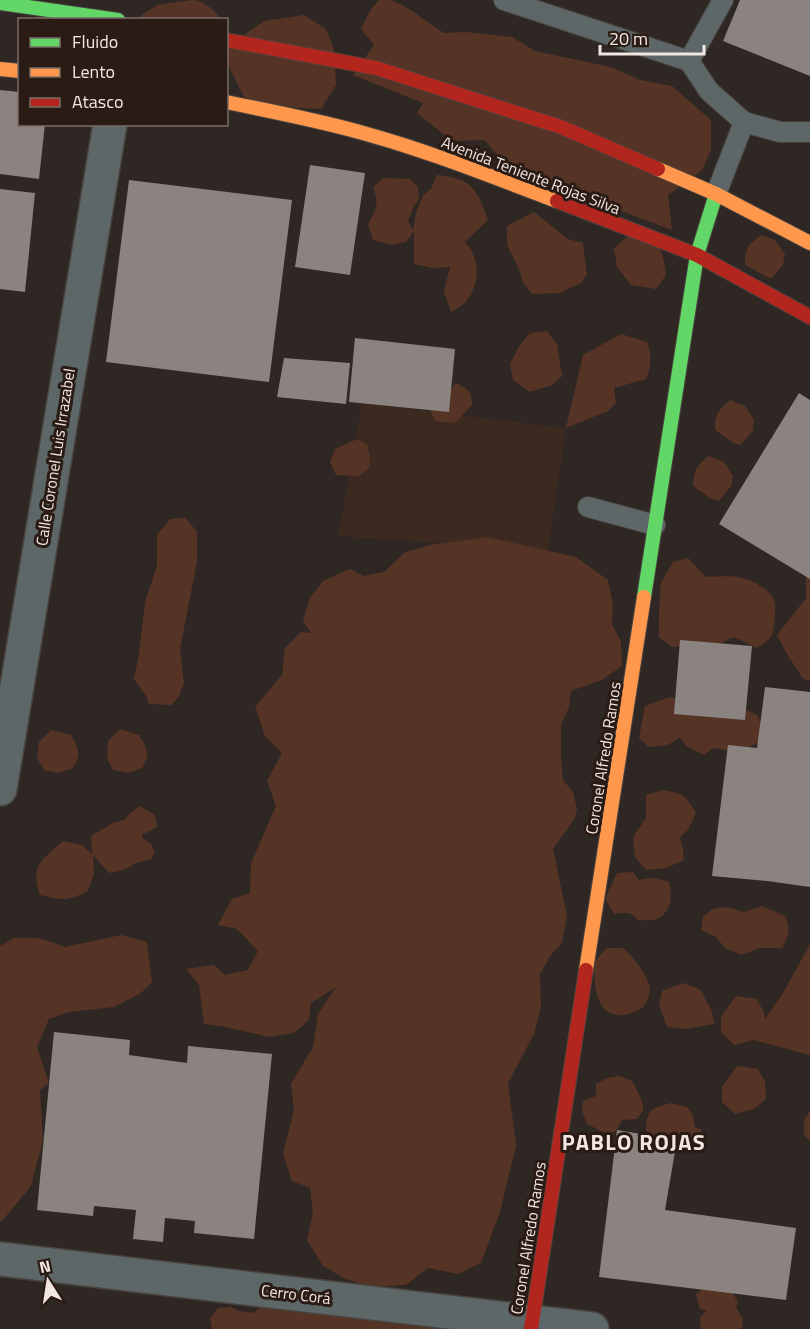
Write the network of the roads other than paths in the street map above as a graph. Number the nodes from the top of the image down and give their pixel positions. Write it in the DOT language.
graph roads {
  1 [pos="504,0"];
  2 [pos="723,0"];
  3 [pos="0,3"];
  4 [pos="104,18"];
  5 [pos="228,40"];
  6 [pos="689,61"];
  7 [pos="0,69"];
  8 [pos="18,71"];
  9 [pos="228,102"];
  10 [pos="744,122"];
  11 [pos="110,126"];
  12 [pos="810,132"];
  13 [pos="716,194"];
  14 [pos="810,243"];
  15 [pos="697,255"];
  16 [pos="810,317"];
  17 [pos="588,507"];
  18 [pos="655,525"];
  19 [pos="0,789"];
  20 [pos="0,1259"];
  21 [pos="532,1325"];
  22 [pos="592,1329"];
  1 -- 6 [label="lane"];
  2 -- 6 [label="lane"];
  3 -- 4 [label="street"];
  5 -- 13 [label="street"];
  6 -- 10 [label="lane"];
  7 -- 8 [label="street"];
  9 -- 15 [label="street, Avenida Teniente Rojas Silva"];
  10 -- 12 [label="lane"];
  10 -- 13 [label="lane"];
  11 -- 19 [label="street, Calle Coronel Luis Irrazabel"];
  13 -- 14 [label="street"];
  13 -- 15 [label="street, Coronel Alfredo Ramos"];
  15 -- 16 [label="street, Avenida Teniente Rojas Silva"];
  15 -- 18 [label="street, Coronel Alfredo Ramos"];
  17 -- 18 [label="lane"];
  18 -- 21 [label="street, Coronel Alfredo Ramos"];
  20 -- 21 [label="street, Cerro Corá"];
  21 -- 22 [label="street, Cerro Corá"];
}
